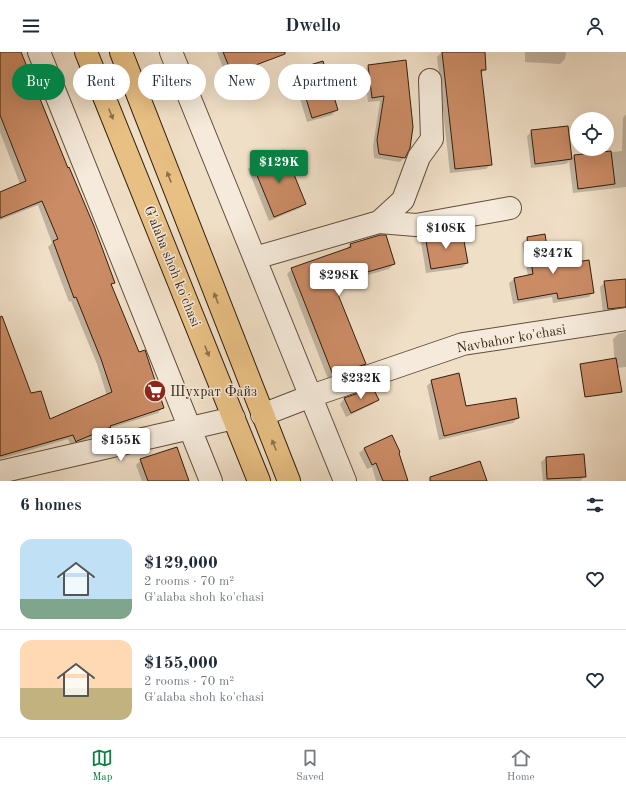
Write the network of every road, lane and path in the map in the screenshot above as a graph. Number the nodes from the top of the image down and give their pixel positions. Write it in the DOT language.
graph roads {
  1 [pos="39,52"];
  2 [pos="121,52"];
  3 [pos="171,52"];
  4 [pos="86,54"];
  5 [pos="430,80"];
  6 [pos="510,208"];
  7 [pos="378,222"];
  8 [pos="255,258"];
  9 [pos="626,320"];
  10 [pos="311,396"];
  11 [pos="262,415"];
  12 [pos="234,418"];
  13 [pos="190,428"];
  14 [pos="0,472"];
  15 [pos="211,481"];
  16 [pos="259,481"];
  17 [pos="289,481"];
  18 [pos="345,481"];
  1 -- 13 [label="street"];
  11 -- 2 [label="main road, G'alaba shoh ko'chasi, one-way"];
  3 -- 8 [label="street"];
  4 -- 12 [label="main road, G'alaba shoh ko'chasi, one-way"];
  5 -- 7 [label="street"];
  6 -- 7 [label="street"];
  7 -- 8 [label="street"];
  8 -- 10 [label="street"];
  9 -- 10 [label="street, Navbahor ko'chasi"];
  10 -- 11 [label="street, Navbahor ko'chasi"];
  10 -- 18 [label="street"];
  17 -- 11 [label="main road, G'alaba shoh ko'chasi, one-way"];
  12 -- 13 [label="street"];
  12 -- 16 [label="main road, G'alaba shoh ko'chasi"];
  13 -- 14 [label="street"];
  13 -- 15 [label="street"];
}
